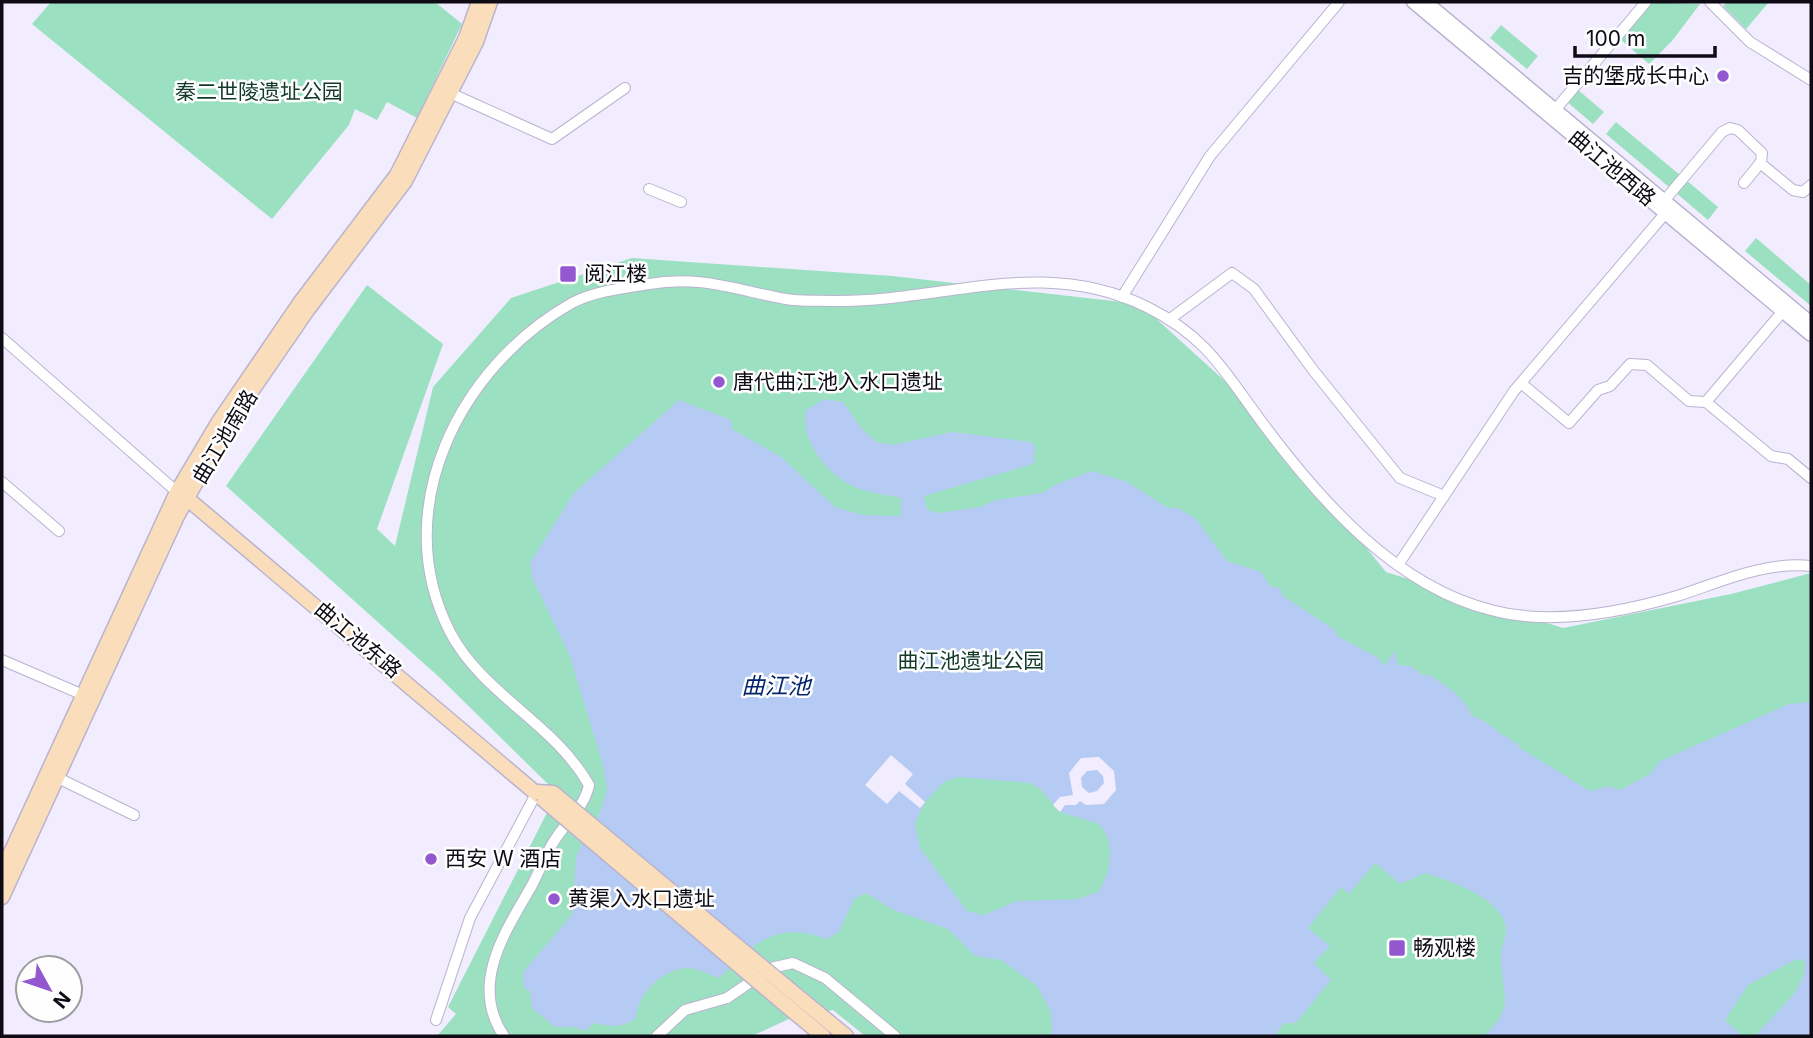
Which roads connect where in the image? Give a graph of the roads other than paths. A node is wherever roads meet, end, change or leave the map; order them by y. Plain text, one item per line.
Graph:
1 (479, 2) edge
2 (489, 2) edge
3 (1339, 2) edge
4 (1413, 2) edge
5 (1426, 2) edge
6 (1646, 2) edge
7 (1710, 2) edge
8 (1811, 80) edge
9 (625, 88) dead end
10 (450, 93) junction
11 (1556, 110) junction
12 (1760, 163) junction
13 (1744, 183) dead end
14 (1811, 185) edge
15 (649, 189) dead end
16 (681, 202) dead end
17 (1667, 207) junction
18 (1122, 297) junction
19 (1783, 311) junction
20 (1170, 320) junction
21 (1811, 323) edge
22 (1811, 334) edge
23 (2, 338) edge
24 (1521, 383) junction
25 (1706, 402) junction
26 (1811, 478) edge
27 (2, 482) edge
28 (183, 495) junction
29 (1444, 496) junction
30 (59, 531) dead end
31 (1398, 565) junction
32 (1811, 566) edge
33 (2, 660) edge
34 (87, 697) junction
35 (57, 777) junction
36 (541, 796) junction
37 (134, 815) dead end
38 (2, 872) edge
39 (2, 897) edge
40 (436, 1020) dead end
41 (504, 1036) edge
42 (657, 1036) edge
43 (823, 1036) edge
44 (846, 1036) edge
45 (895, 1036) edge

1 - 28 main road, 曲江池南路
2 - 10 main road, 曲江池南路
3 - 18 street
4 - 17 street, 曲江池西路
5 - 11 street, 曲江池西路
6 - 11 street
7 - 8 street
9 - 10 street
10 - 28 main road, 曲江池南路
11 - 17 street, 曲江池西路
12 - 13 street
12 - 14 street
12 - 17 street
15 - 16 street
17 - 19 street, 曲江池西路
17 - 21 street, 曲江池西路
17 - 24 street
18 - 20 street
18 - 41 street
19 - 22 street, 曲江池西路
19 - 25 street
20 - 29 street
20 - 31 street
23 - 28 street
24 - 25 street
24 - 29 street
25 - 26 street
27 - 30 street
28 - 34 main road, 曲江池南路
28 - 36 main road, 曲江池东路
29 - 31 street
31 - 32 street
33 - 34 street
34 - 35 main road, 曲江池南路
34 - 38 main road, 曲江池南路
35 - 37 street
35 - 39 main road, 曲江池南路
36 - 40 street
36 - 43 main road, 曲江池东路, bridge
36 - 44 main road, 曲江池东路, bridge
42 - 45 street

